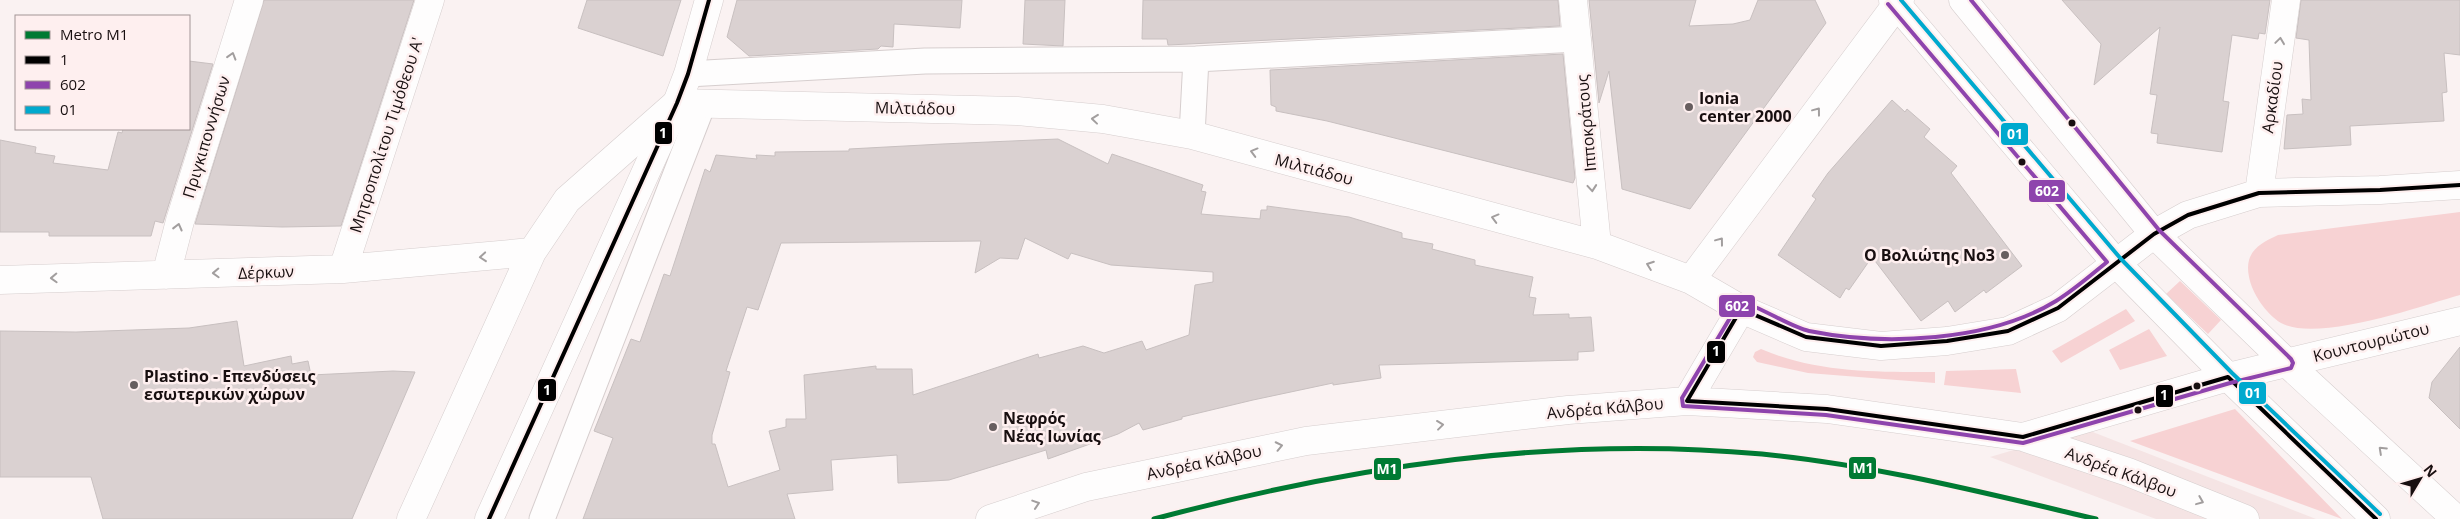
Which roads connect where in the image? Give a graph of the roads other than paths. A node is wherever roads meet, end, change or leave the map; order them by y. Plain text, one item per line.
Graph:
1 (249, 0) edge
2 (430, 0) edge
3 (709, 0) edge
4 (1573, 0) edge
5 (1963, 0) edge
6 (2286, 0) edge
7 (1896, 2) edge
8 (1578, 39) junction
9 (1196, 59) junction
10 (688, 74) junction
11 (690, 104) junction
12 (1192, 136) junction
13 (2460, 185) edge
14 (2259, 194) junction
15 (2154, 234) junction
16 (1597, 245) junction
17 (532, 252) junction
18 (2116, 263) junction
19 (343, 269) junction
20 (166, 275) junction
21 (0, 280) edge
22 (1691, 280) junction
23 (1741, 308) junction
24 (2460, 321) edge
25 (2287, 363) junction
26 (2228, 377) junction
27 (1687, 401) junction
28 (2023, 437) junction
29 (411, 519) edge
30 (489, 519) edge
31 (542, 519) edge
32 (990, 519) edge
33 (2244, 519) edge
34 (2376, 519) edge
35 (2456, 519) edge

20 -> 1 street, Πριγκιποννήσων
2 - 19 street, Μητροπολίτου Τιμόθεου Α'
3 - 10 street
4 - 8 street, Ιπποκράτους
5 - 15 street
14 -> 6 street, Αρκαδίου
7 - 18 street
22 -> 7 street
8 - 9 street
8 -> 16 street, Ιπποκράτους
9 - 10 street
9 - 12 street
10 - 11 street
12 -> 11 street, Μιλτιάδου
11 - 17 street
11 - 30 street
11 - 31 street
16 -> 12 street, Μιλτιάδου
13 - 14 street
14 - 15 street
15 - 18 street
15 - 25 street
22 -> 16 street, Μιλτιάδου
17 -> 19 street, Δέρκων
17 - 29 street
18 - 23 street, Μιλτιάδου
18 - 26 street
19 -> 20 street, Δέρκων
20 -> 21 street, Δέρκων
22 - 23 street, Μιλτιάδου
23 - 27 street
24 - 25 street, Κουντουριώτου
25 - 26 street, Κουντουριώτου
35 -> 25 street
26 - 28 street, Κουντουριώτου
26 - 34 street
27 - 28 street, Ανδρέα Κάλβου
32 -> 27 street, Ανδρέα Κάλβου
28 -> 33 street, Ανδρέα Κάλβου

